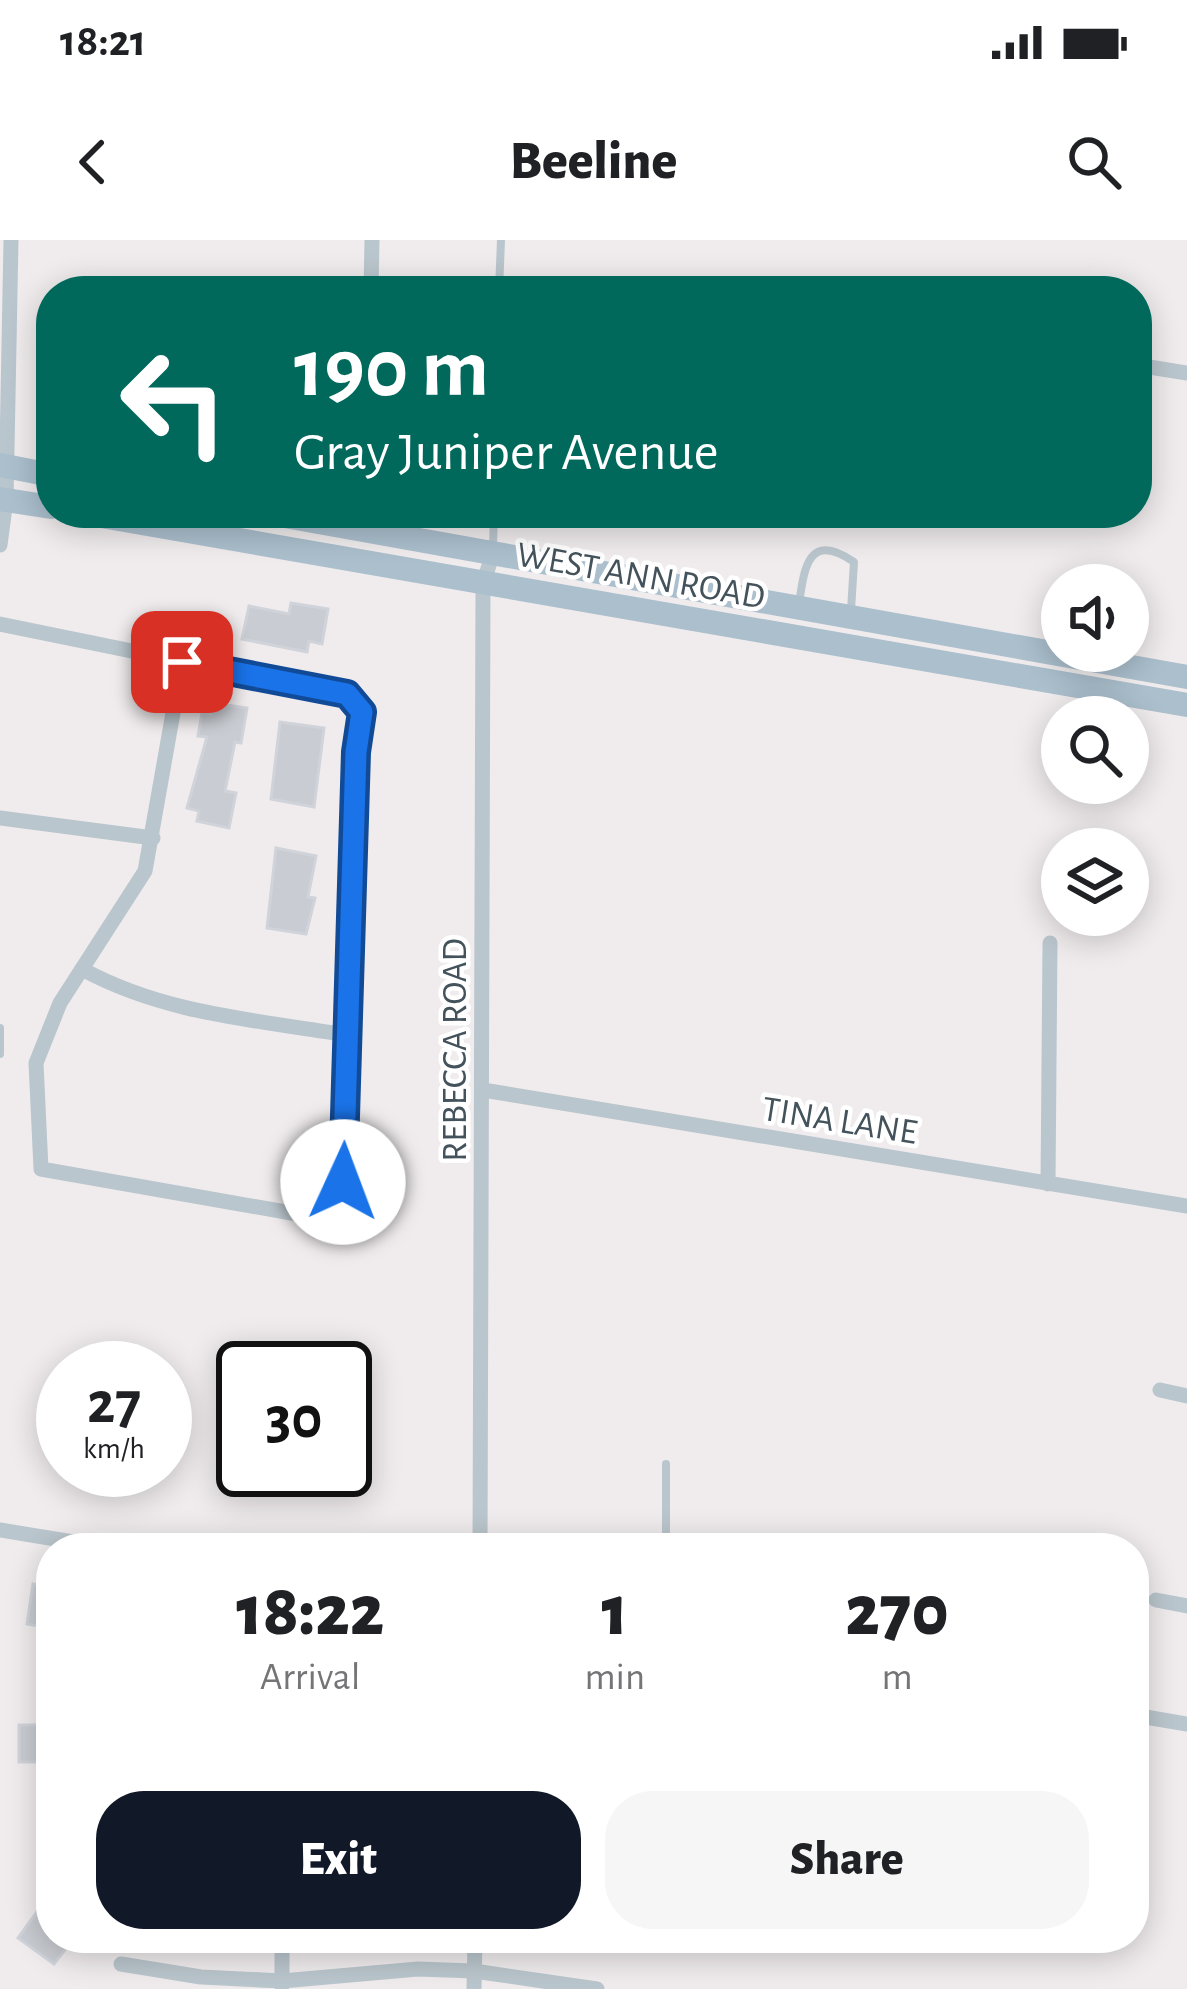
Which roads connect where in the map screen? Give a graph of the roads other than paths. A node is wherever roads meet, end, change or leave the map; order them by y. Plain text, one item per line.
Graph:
1 (10, 240) edge
2 (372, 240) edge
3 (500, 240) edge
4 (371, 276) edge
5 (499, 276) edge
6 (1152, 367) edge
7 (1187, 373) edge
8 (36, 478) edge
9 (4, 483) edge
10 (36, 499) edge
11 (168, 528) edge
12 (389, 528) edge
13 (494, 528) edge
14 (0, 545) edge
15 (494, 553) junction
16 (483, 584) junction
17 (798, 608) junction
18 (850, 618) junction
19 (0, 624) edge
20 (940, 634) junction
21 (182, 662) junction
22 (937, 662) junction
23 (1187, 676) edge
24 (1187, 705) edge
25 (0, 818) edge
26 (152, 838) junction
27 (1050, 943) dead end
28 (82, 969) junction
29 (0, 1028) edge
30 (347, 1034) junction
31 (0, 1054) edge
32 (483, 1090) junction
33 (1048, 1184) junction
34 (1187, 1206) edge
35 (1160, 1390) dead end
36 (1187, 1396) edge
37 (666, 1464) dead end
38 (0, 1530) edge
39 (479, 1533) edge
40 (666, 1533) edge
41 (36, 1536) edge
42 (1156, 1600) dead end
43 (1187, 1606) edge
44 (1149, 1718) edge
45 (1187, 1724) edge
46 (282, 1953) edge
47 (121, 1964) dead end
48 (474, 1980) edge
49 (282, 1985) edge
50 (597, 1989) edge

1 - 9 street
2 - 4 street
3 - 5 lane
6 - 7 street
8 - 9 main road
9 - 10 main road
9 - 14 street
11 - 16 main road, WEST ANN ROAD
12 - 15 main road, WEST ANN ROAD
13 - 15 lane
15 - 16 street, REBECCA ROAD
15 - 17 main road, WEST ANN ROAD
16 - 22 main road, WEST ANN ROAD
16 - 32 street, REBECCA ROAD
17 - 18 main road, WEST ANN ROAD
17 - 18 lane
18 - 20 main road, WEST ANN ROAD
19 - 21 street
20 - 22 main road
20 - 23 main road, WEST ANN ROAD
21 - 26 street
21 - 30 street
22 - 24 main road, WEST ANN ROAD
25 - 26 street
26 - 28 street
27 - 33 street
28 - 30 street
28 - 30 street
29 - 31 lane
32 - 33 street, TINA LANE
32 - 39 street, REBECCA ROAD
33 - 34 street, TINA LANE
35 - 36 street
37 - 40 lane
38 - 41 street
42 - 43 street
44 - 45 street
46 - 49 street
47 - 49 street
48 - 49 street
48 - 50 street

